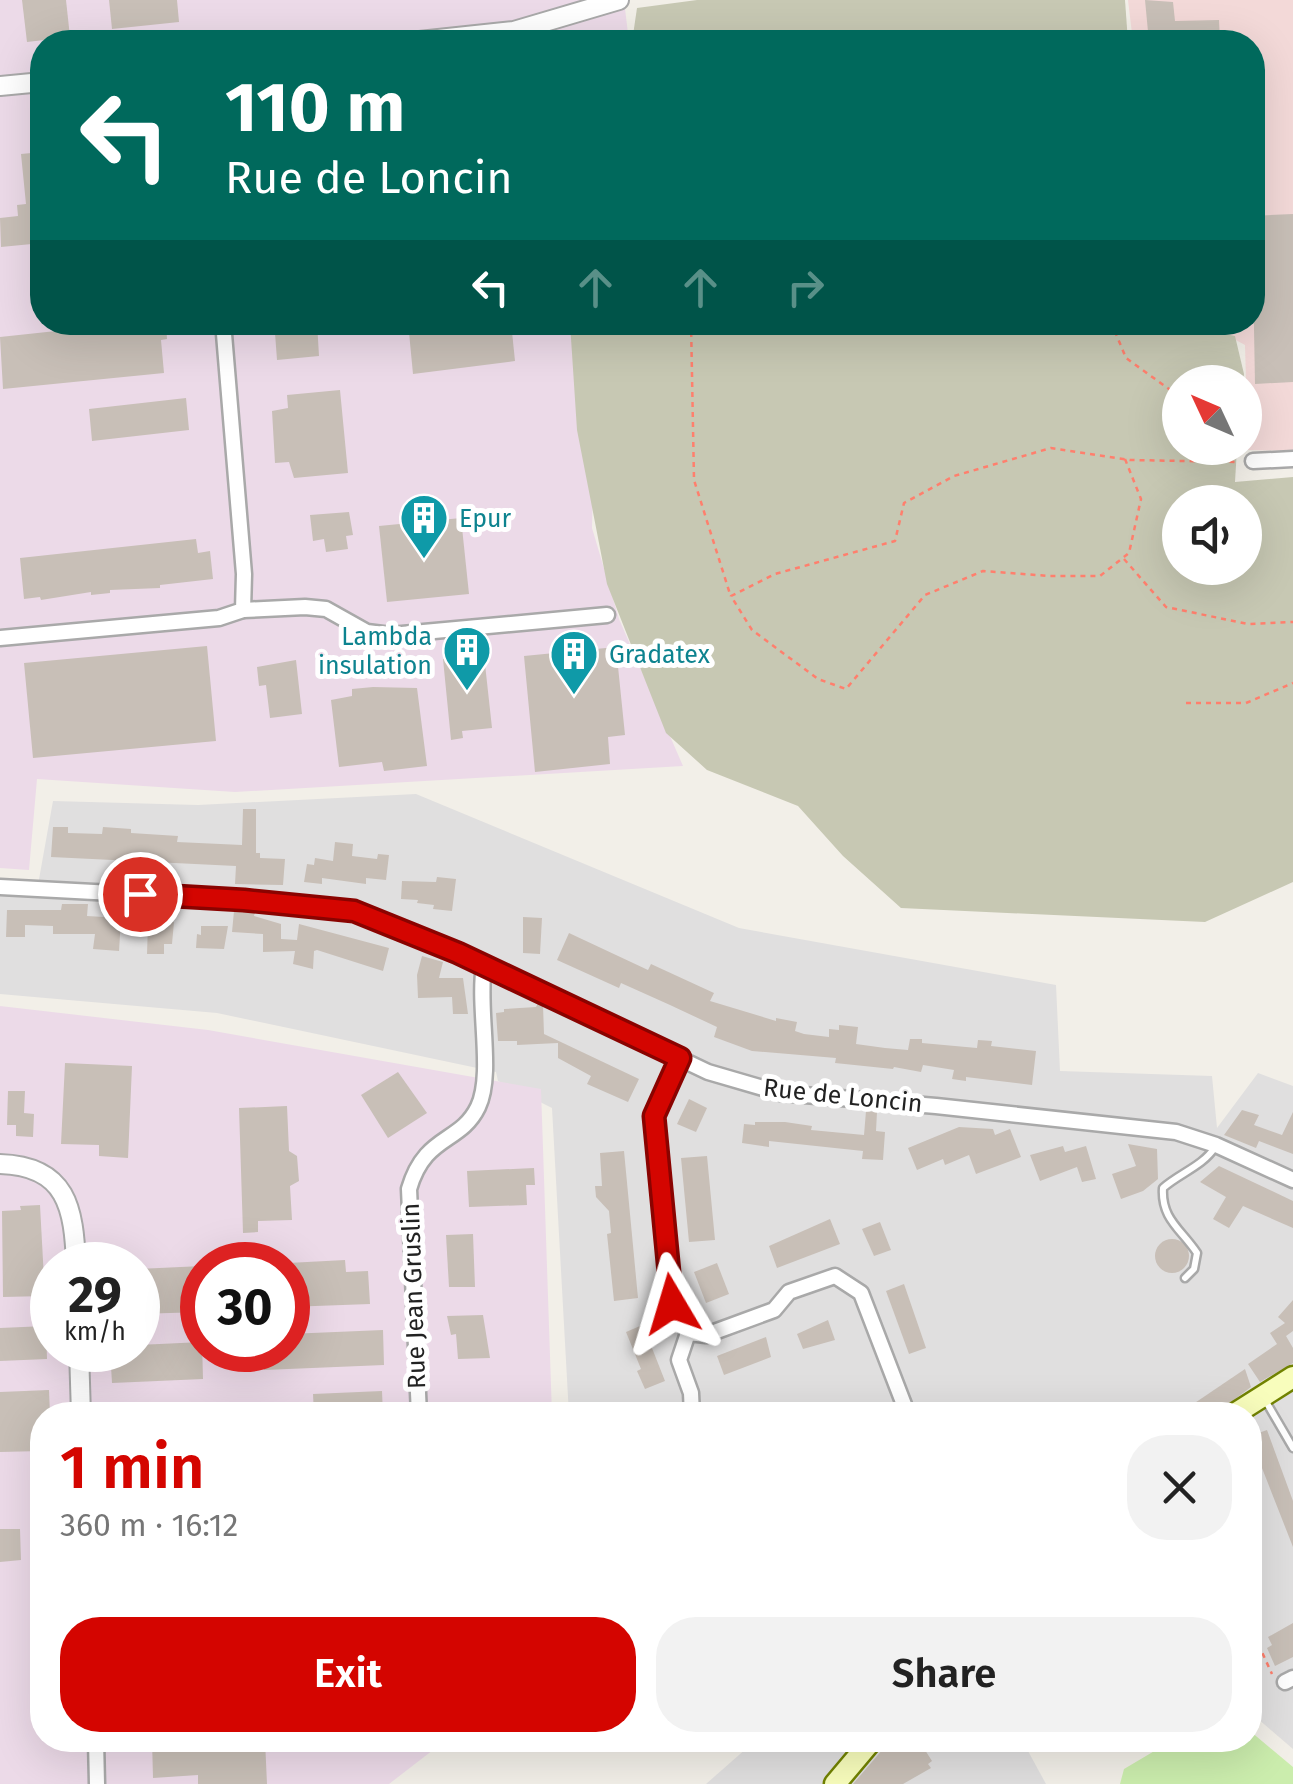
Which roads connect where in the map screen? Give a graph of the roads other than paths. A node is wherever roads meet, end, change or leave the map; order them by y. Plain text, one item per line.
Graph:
1 (619, 0) edge
2 (517, 30) edge
3 (30, 83) edge
4 (0, 86) edge
5 (224, 335) edge
6 (1293, 458) edge
7 (1262, 460) edge
8 (243, 610) junction
9 (606, 614) dead end
10 (0, 638) edge
11 (0, 887) edge
12 (484, 966) junction
13 (680, 1058) junction
14 (1216, 1145) junction
15 (0, 1164) edge
16 (1293, 1180) edge
17 (74, 1242) edge
18 (1185, 1278) dead end
19 (688, 1334) junction
20 (80, 1372) edge
21 (1293, 1377) edge
22 (1262, 1395) junction
23 (81, 1402) edge
24 (417, 1402) edge
25 (691, 1402) edge
26 (903, 1402) edge
27 (1252, 1402) edge
28 (1293, 1448) edge
29 (96, 1752) edge
30 (862, 1752) edge
31 (97, 1784) edge
32 (835, 1784) edge

1 - 2 street
3 - 4 street
5 - 8 street
6 - 7 street
8 - 9 street
8 - 10 street
11 - 12 street, Rue de Loncin
12 - 13 street, Rue de Loncin
12 - 24 street, Rue Jean Gruslin
13 - 14 street, Rue de Loncin
13 - 19 street
14 - 16 street, Rue de Loncin
14 - 18 lane
15 - 17 street
19 - 25 street
19 - 26 street
20 - 23 street
21 - 22 main road
22 - 27 main road
22 - 28 lane
29 - 31 street
30 - 32 main road

